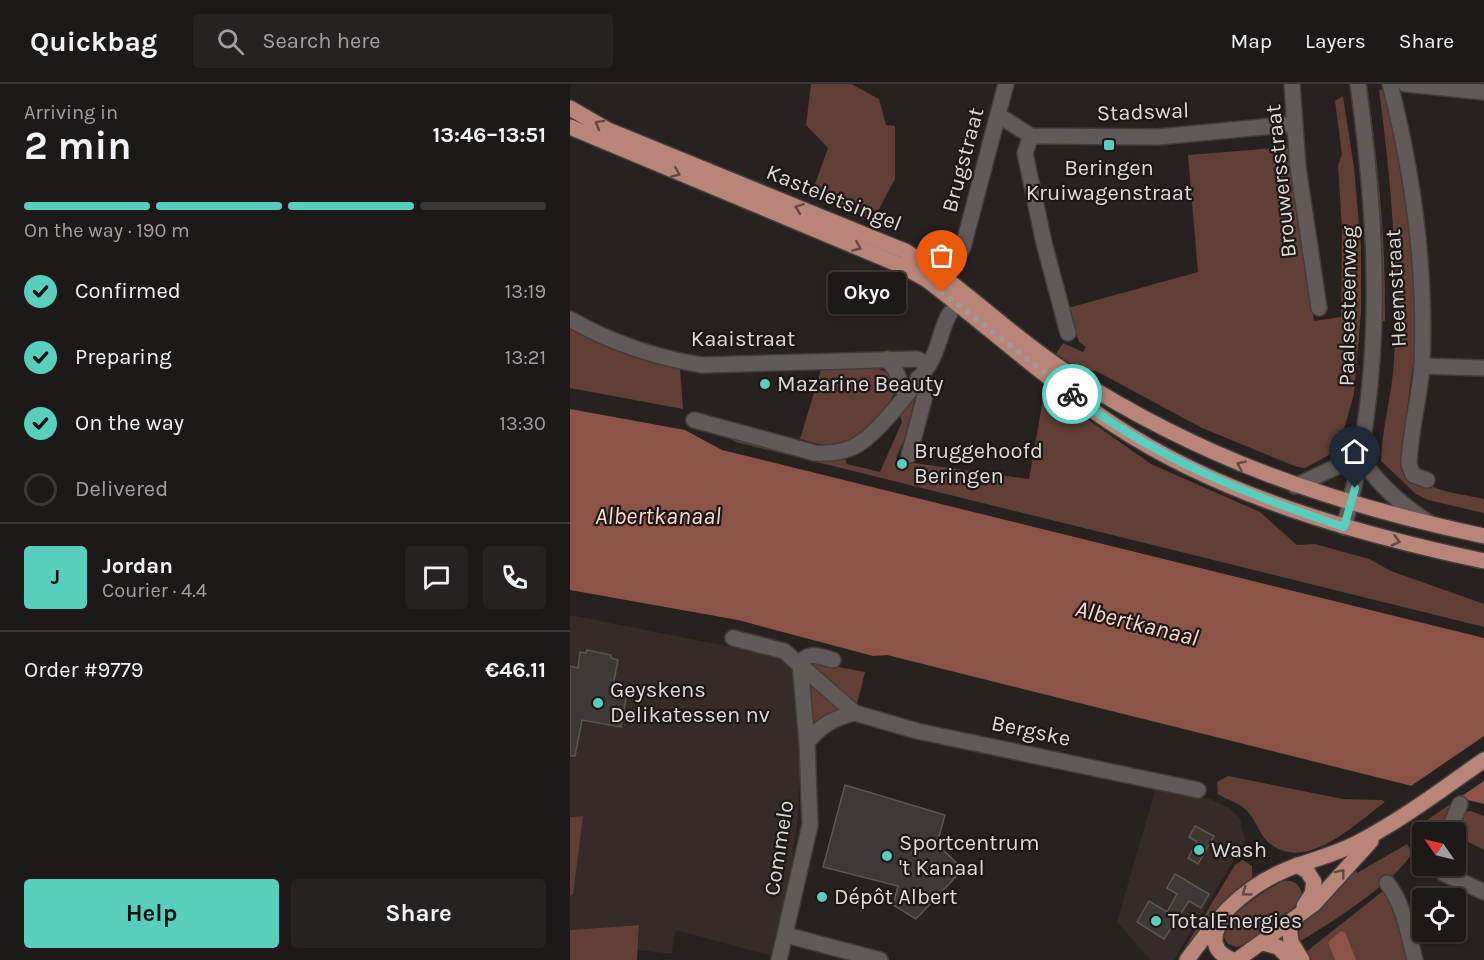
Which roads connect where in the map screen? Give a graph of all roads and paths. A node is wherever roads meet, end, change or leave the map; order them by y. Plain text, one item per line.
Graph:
1 (1006, 84) edge
2 (1292, 84) edge
3 (1358, 84) edge
4 (1390, 84) edge
5 (1405, 84) edge
6 (1484, 92) edge
7 (570, 108) edge
8 (998, 116) junction
9 (1294, 124) junction
10 (570, 128) edge
11 (1031, 136) junction
12 (946, 278) junction
13 (1319, 308) dead end
14 (950, 314) dead end
15 (570, 319) edge
16 (1068, 333) dead end
17 (887, 359) junction
18 (929, 364) junction
19 (1422, 366) junction
20 (1484, 368) edge
21 (918, 378) junction
22 (905, 394) junction
23 (694, 420) dead end
24 (909, 454) dead end
25 (1360, 456) junction
26 (1427, 480) dead end
27 (1295, 486) junction
28 (1350, 504) junction
29 (1431, 525) junction
30 (1344, 527) junction
31 (1484, 536) edge
32 (1484, 561) edge
33 (733, 638) dead end
34 (833, 660) dead end
35 (800, 664) junction
36 (855, 713) junction
37 (807, 742) junction
38 (1484, 760) edge
39 (1198, 790) dead end
40 (1460, 804) dead end
41 (1452, 822) edge
42 (1388, 826) junction
43 (1298, 865) junction
44 (1449, 876) edge
45 (1388, 883) dead end
46 (1484, 892) edge
47 (1226, 908) junction
48 (1295, 919) junction
49 (786, 935) junction
50 (1263, 943) junction
51 (779, 960) edge
52 (878, 960) edge
53 (1187, 960) edge
54 (1235, 960) edge
55 (1291, 960) edge
56 (1302, 960) edge
57 (1415, 960) edge

1 - 8 street, Brugstraat
2 - 9 street, Brouwersstraat
3 - 25 street, Paalsesteenweg
4 - 19 street, Heemstraat
5 - 6 street
12 -> 7 main road, Kasteletsingel
8 - 11 street
8 - 12 street, Brugstraat
9 - 11 street, Stadswal
9 - 13 street, Brouwersstraat
10 -> 30 main road, Kasteletsingel
11 - 16 street
27 -> 12 main road, Kasteletsingel
14 - 18 street
15 - 17 street, Kaaistraat
17 - 18 street, Kaaistraat
17 - 22 street
18 - 21 street
19 - 20 street
19 - 26 street, Heemstraat
21 - 22 street
21 - 24 street
22 - 23 street
25 - 27 street
25 - 28 street, Paalsesteenweg
25 - 29 street
27 - 28 main road, Kasteletsingel
28 - 29 main road, Kasteletsingel
28 - 30 street, Paalsesteenweg
29 - 31 main road, Kasteletsingel
30 -> 32 main road, Kasteletsingel
33 - 35 street
34 - 35 street
35 - 36 street
35 - 37 street, Commelo
36 - 37 street
36 - 39 street, Bergske
37 - 49 street, Commelo
38 - 42 main road
40 - 41 street
42 - 43 main road
48 -> 42 main road
43 -> 47 main road
43 - 48 main road
44 - 46 street
45 - 57 street
47 - 53 main road
47 - 54 main road
48 - 50 main road
48 - 56 main road
49 - 51 street, Commelo
49 - 52 street
50 - 54 main road
50 - 55 main road

